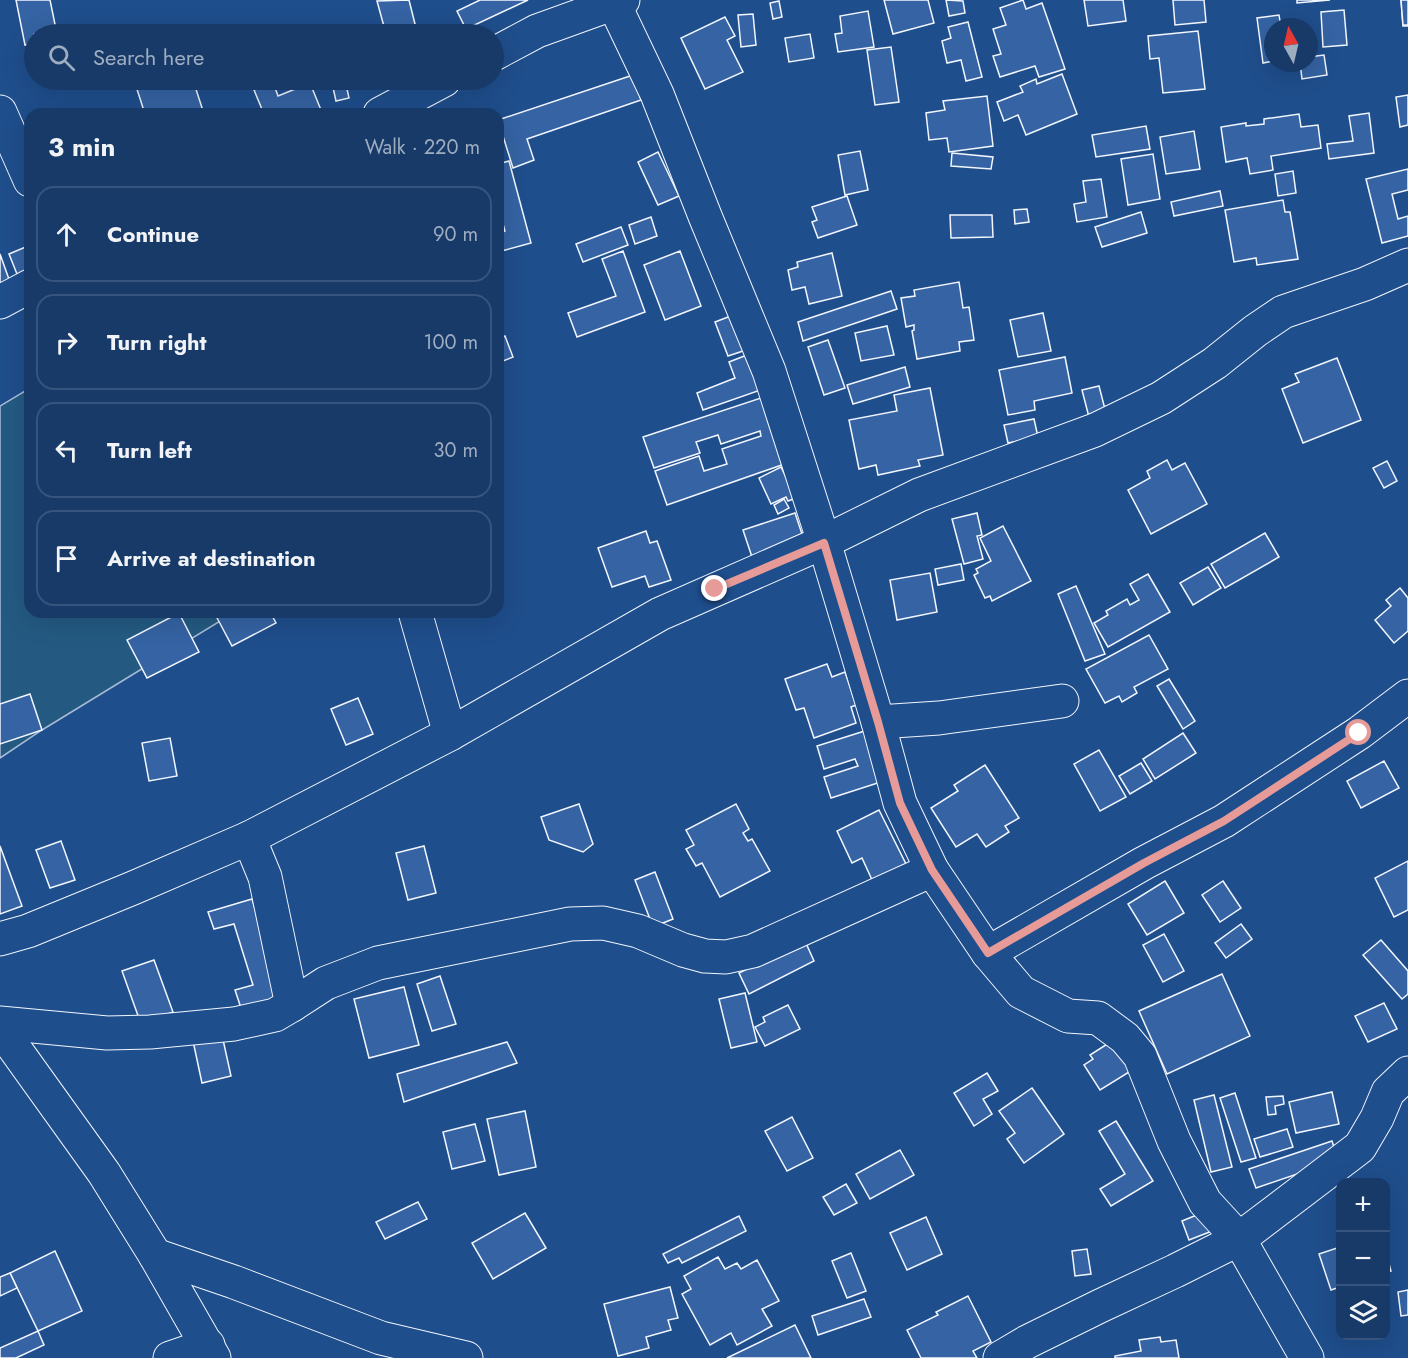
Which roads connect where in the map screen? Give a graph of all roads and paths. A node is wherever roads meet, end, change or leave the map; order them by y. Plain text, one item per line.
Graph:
1 (618, 2) edge
2 (504, 49) edge
3 (425, 90) edge
4 (391, 108) edge
5 (0, 112) edge
6 (24, 166) edge
7 (1408, 265) edge
8 (24, 289) edge
9 (0, 302) edge
10 (824, 543) junction
11 (417, 618) edge
12 (1408, 696) edge
13 (1062, 701) dead end
14 (878, 722) junction
15 (450, 734) junction
16 (249, 838) junction
17 (932, 870) junction
18 (0, 939) edge
19 (988, 953) junction
20 (292, 1005) junction
21 (0, 1023) edge
22 (0, 1028) edge
23 (1408, 1073) edge
24 (1239, 1239) junction
25 (155, 1254) junction
26 (211, 1352) edge
27 (1023, 1353) edge
28 (170, 1358) edge
29 (466, 1358) edge
30 (1307, 1358) edge

1 - 2 street
1 - 10 street
3 - 4 street
5 - 6 street
7 - 10 street
8 - 9 street
10 - 14 street
10 - 15 street
11 - 15 street
12 - 19 street
13 - 14 street
14 - 17 street
15 - 16 street
16 - 18 street
16 - 20 street
17 - 19 street
17 - 20 street
19 - 24 street
20 - 21 street
22 - 25 street
23 - 24 street
24 - 27 street
24 - 30 street
25 - 26 street
25 - 29 street
26 - 28 street

